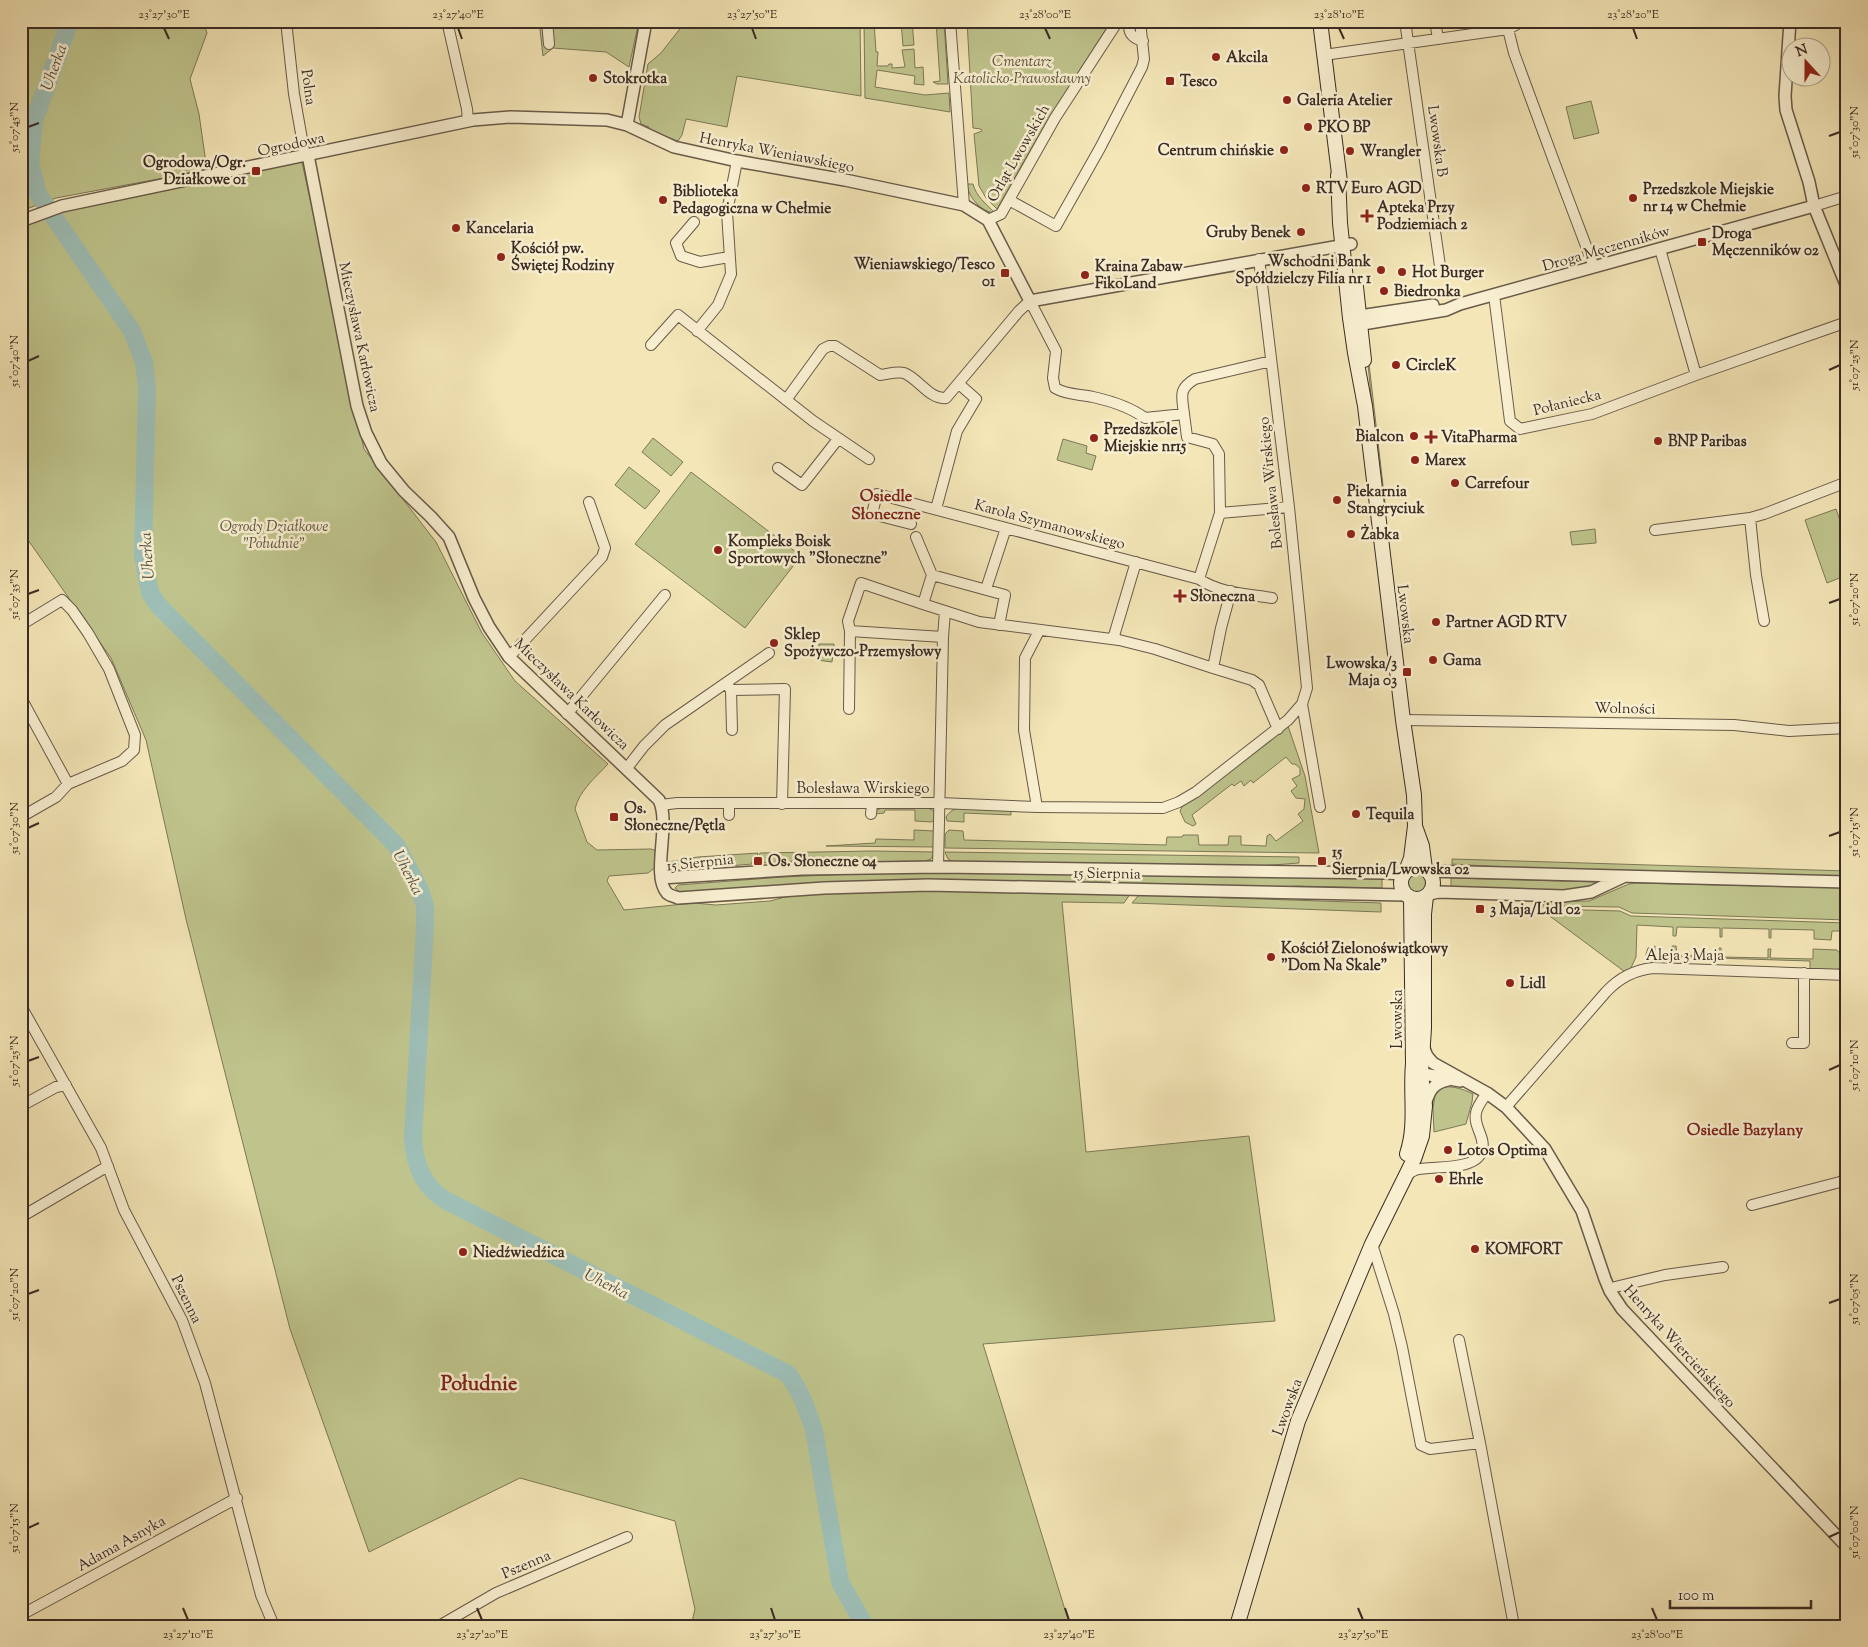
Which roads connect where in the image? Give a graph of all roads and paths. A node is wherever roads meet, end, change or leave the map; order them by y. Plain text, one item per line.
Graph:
1 (286, 21) edge
2 (447, 21) edge
3 (547, 21) edge
4 (646, 21) edge
5 (950, 21) edge
6 (1118, 21) edge
7 (1130, 21) edge
8 (1140, 21) edge
9 (1320, 21) edge
10 (1406, 21) edge
11 (1436, 21) edge
12 (1523, 21) edge
13 (1790, 21) edge
14 (1508, 29) junction
15 (1438, 39) junction
16 (1142, 40) junction
17 (549, 44) dead end
18 (1409, 44) junction
19 (1324, 55) junction
20 (468, 121) junction
21 (627, 125) junction
22 (307, 156) junction
23 (737, 161) junction
24 (1847, 196) edge
25 (1009, 200) junction
26 (964, 205) junction
27 (1814, 206) junction
28 (988, 220) junction
29 (21, 221) edge
30 (694, 222) dead end
31 (1347, 244) junction
32 (1660, 248) junction
33 (729, 257) junction
34 (1259, 259) junction
35 (1440, 266) dead end
36 (1594, 267) junction
37 (1847, 287) edge
38 (1494, 295) junction
39 (1030, 301) junction
40 (1356, 321) junction
41 (1847, 322) edge
42 (698, 331) junction
43 (651, 345) dead end
44 (1271, 361) junction
45 (1696, 375) junction
46 (959, 384) junction
47 (786, 400) junction
48 (1184, 414) junction
49 (838, 439) junction
50 (869, 459) dead end
51 (778, 468) dead end
52 (1847, 482) edge
53 (589, 502) dead end
54 (1288, 507) junction
55 (936, 509) junction
56 (1220, 513) junction
57 (1750, 518) junction
58 (911, 524) dead end
59 (1006, 528) junction
60 (1655, 530) dead end
61 (916, 538) dead end
62 (1136, 562) junction
63 (932, 575) junction
64 (1199, 579) junction
65 (986, 589) junction
66 (1231, 591) junction
67 (665, 595) dead end
68 (1272, 598) dead end
69 (923, 604) junction
70 (945, 611) junction
71 (1764, 621) dead end
72 (21, 625) edge
73 (999, 625) junction
74 (850, 631) junction
75 (1039, 631) junction
76 (943, 637) junction
77 (1113, 639) junction
78 (769, 652) dead end
79 (510, 657) junction
80 (1214, 668) junction
81 (728, 686) junction
82 (21, 698) edge
83 (1302, 704) junction
84 (850, 709) dead end
85 (567, 714) junction
86 (1402, 720) junction
87 (1847, 728) edge
88 (1278, 729) junction
89 (732, 730) dead end
90 (627, 768) junction
91 (68, 784) junction
92 (729, 803) junction
93 (940, 803) junction
94 (782, 804) junction
95 (662, 805) junction
96 (1037, 807) junction
97 (1320, 807) dead end
98 (729, 815) dead end
99 (21, 817) edge
100 (1417, 846) junction
101 (938, 867) junction
102 (1427, 870) junction
103 (1449, 872) junction
104 (1385, 873) junction
105 (1405, 873) junction
106 (1625, 877) junction
107 (661, 878) junction
108 (1847, 882) edge
109 (1448, 893) junction
110 (1384, 895) junction
111 (1427, 895) junction
112 (1408, 896) junction
113 (1418, 914) junction
114 (1804, 974) junction
115 (1847, 975) edge
116 (21, 1006) edge
117 (1792, 1043) dead end
118 (1422, 1044) junction
119 (1442, 1068) junction
120 (1417, 1069) junction
121 (1452, 1080) junction
122 (1466, 1082) junction
123 (66, 1085) junction
124 (1487, 1093) junction
125 (21, 1106) edge
126 (1425, 1106) junction
127 (1506, 1107) junction
128 (1412, 1140) junction
129 (108, 1166) junction
130 (1411, 1169) junction
131 (1847, 1178) edge
132 (1752, 1205) dead end
133 (1390, 1208) junction
134 (21, 1217) edge
135 (1372, 1244) junction
136 (1723, 1267) dead end
137 (1610, 1291) junction
138 (1459, 1340) dead end
139 (1480, 1443) junction
140 (237, 1498) junction
141 (628, 1537) dead end
142 (1847, 1547) edge
143 (21, 1615) edge
144 (274, 1626) edge
145 (439, 1626) edge
146 (1237, 1626) edge
147 (1514, 1626) edge

1 - 22 street, Polna
2 - 20 street
3 - 17 street
4 - 21 street
5 - 26 street
6 - 25 street, Orląt Lwowskich
7 - 16 street
8 - 16 street
9 - 19 main road, Lwowska
10 - 18 street, Lwowska B
11 - 15 street
12 - 14 street
13 - 27 street
14 - 15 street
14 - 36 street
15 - 18 street
16 - 25 street
18 - 19 street
18 - 35 street, Lwowska B
19 - 31 main road, Lwowska
20 - 21 street, Henryka Wieniawskiego
20 - 22 street, Ogrodowa
21 - 23 street, Henryka Wieniawskiego
22 - 29 street, Ogrodowa
22 - 79 street, Mieczysława Karłowicza
23 - 26 street, Henryka Wieniawskiego
23 - 33 street
24 - 27 street, Droga Męczenników
25 - 28 street, Orląt Lwowskich
26 - 28 street, Henryka Wieniawskiego
27 - 32 street, Droga Męczenników
27 - 37 street
28 - 39 street
30 - 33 street
31 - 34 street
31 - 40 main road, Lwowska
32 - 36 street, Droga Męczenników
32 - 45 street
33 - 42 street
34 - 39 street
34 - 44 street, Bolesława Wirskiego
36 - 38 street, Droga Męczenników
38 - 40 street, Droga Męczenników
38 - 45 street, Połaniecka
39 - 46 street
39 - 48 street
40 - 86 main road, Lwowska
41 - 45 street, Połaniecka
42 - 43 street
42 - 47 street
44 - 48 street
44 - 54 street, Bolesława Wirskiego
46 - 47 street
46 - 55 street
47 - 49 street
48 - 56 street
49 - 50 street
49 - 51 street
52 - 57 street
53 - 79 street
54 - 56 street
54 - 83 street, Bolesława Wirskiego
55 - 58 street, Karola Szymanowskiego
55 - 59 street, Karola Szymanowskiego
56 - 64 street
57 - 60 street
57 - 71 street
59 - 62 street, Karola Szymanowskiego
59 - 65 street
61 - 63 street
62 - 64 street, Karola Szymanowskiego
62 - 77 street
63 - 65 street
63 - 69 street
64 - 66 street, Karola Szymanowskiego
65 - 73 street
66 - 68 street, Karola Szymanowskiego
66 - 80 street
67 - 85 street
69 - 70 street
69 - 74 street
70 - 73 street
70 - 76 street, Bolesława Wirskiego
72 - 91 street
73 - 75 street
74 - 76 street
74 - 84 street
75 - 77 street
75 - 96 street
76 - 93 street, Bolesława Wirskiego
77 - 80 street
78 - 81 street
79 - 85 street, Mieczysława Karłowicza
80 - 88 street
81 - 89 street
81 - 90 street
81 - 94 street, Bolesława Wirskiego
82 - 91 street
83 - 88 street, Bolesława Wirskiego
83 - 97 street, Bolesława Wirskiego
85 - 90 street, Mieczysława Karłowicza
86 - 87 street, Wolności
86 - 100 main road, Lwowska
88 - 96 street, Bolesława Wirskiego
90 - 95 street, Mieczysława Karłowicza
91 - 99 street
92 - 94 street
92 - 95 street
92 - 98 street
93 - 94 street, Bolesława Wirskiego
93 - 96 street, Bolesława Wirskiego
93 - 101 street, Bolesława Wirskiego
95 - 107 street
100 - 102 main road, Lwowska
100 - 103 street
100 - 104 street
100 - 105 main road, Lwowska
101 - 104 street, 15 Sierpnia
101 - 107 street, 15 Sierpnia
102 - 103 street
102 - 105 main road
102 - 111 main road
103 - 106 street
104 - 105 street, 15 Sierpnia
105 - 112 main road
106 - 108 street
106 - 109 street
107 - 110 street, 15 Sierpnia
109 - 111 street
109 - 113 street
110 - 112 street, 15 Sierpnia
110 - 113 street
111 - 112 main road
111 - 113 main road, Lwowska
112 - 113 main road, Lwowska
113 - 118 main road, Lwowska
113 - 120 main road, Lwowska
114 - 115 street, Aleja 3 Maja
114 - 117 street
114 - 127 street, Aleja 3 Maja
116 - 123 street, Pszenna
118 - 119 street, Henryka Wiercieńskiego
118 - 120 main road, Lwowska
119 - 120 street, Henryka Wiercieńskiego
119 - 122 street, Henryka Wiercieńskiego
120 - 121 street, Henryka Wiercieńskiego
120 - 126 main road, Lwowska
120 - 128 main road, Lwowska
121 - 122 street, Henryka Wiercieńskiego
121 - 126 street, Lwowska
122 - 124 street, Henryka Wiercieńskiego
123 - 125 street
123 - 129 street, Pszenna
124 - 127 street, Henryka Wiercieńskiego
124 - 130 street
126 - 130 main road, Lwowska
127 - 137 street, Henryka Wiercieńskiego
128 - 130 street, Lwowska
128 - 133 main road, Lwowska
129 - 134 street
129 - 140 street, Pszenna
130 - 133 main road, Lwowska
131 - 132 street
133 - 135 main road, Lwowska
135 - 139 street
135 - 146 main road, Lwowska
136 - 137 street
137 - 142 street, Henryka Wiercieńskiego
138 - 139 street
139 - 147 street
140 - 143 street, Adama Asnyka
140 - 144 street, Pszenna
141 - 145 street, Pszenna

